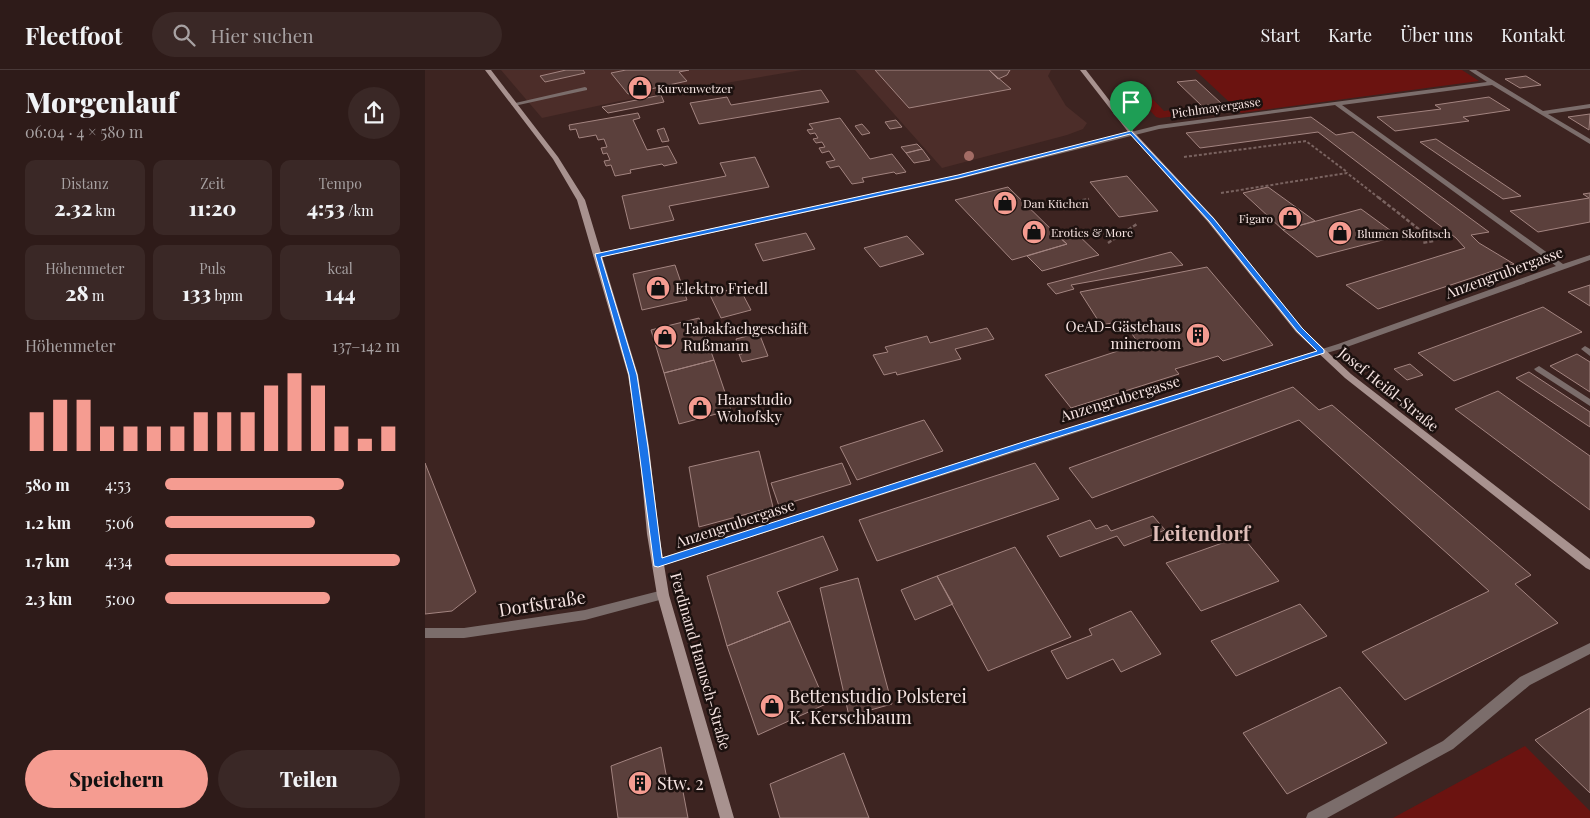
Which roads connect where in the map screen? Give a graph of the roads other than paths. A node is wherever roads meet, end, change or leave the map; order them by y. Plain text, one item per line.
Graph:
1 (488, 70) edge
2 (1083, 70) edge
3 (1472, 70) edge
4 (1491, 83) junction
5 (585, 89) dead end
6 (1335, 103) junction
7 (514, 104) junction
8 (1590, 106) edge
9 (1541, 113) junction
10 (1131, 132) junction
11 (1590, 142) edge
12 (597, 256) junction
13 (1590, 257) edge
14 (1562, 267) junction
15 (1322, 352) junction
16 (1539, 369) dead end
17 (1590, 403) edge
18 (658, 563) junction
19 (1590, 565) edge
20 (663, 595) junction
21 (425, 633) edge
22 (1590, 648) edge
23 (727, 818) edge
24 (1313, 818) edge

1 - 7 street, Ferdinand Hanusch-Straße
2 - 10 street, Josef Heißl-Straße
3 - 4 street
4 - 6 street, Pichlmayergasse
4 - 9 street
5 - 7 street
6 - 10 street, Pichlmayergasse
6 - 14 street
7 - 12 street, Ferdinand Hanusch-Straße
8 - 9 street
9 - 11 street
10 - 12 street, Pichlmayergasse
10 - 15 street, Josef Heißl-Straße
12 - 18 street, Ferdinand Hanusch-Straße
13 - 14 street, Anzengrubergasse
14 - 15 street, Anzengrubergasse
15 - 18 street, Anzengrubergasse
15 - 19 street, Josef Heißl-Straße
16 - 17 street
18 - 20 street, Ferdinand Hanusch-Straße
20 - 21 street, Dorfstraße
20 - 23 street, Ferdinand Hanusch-Straße
22 - 24 street

